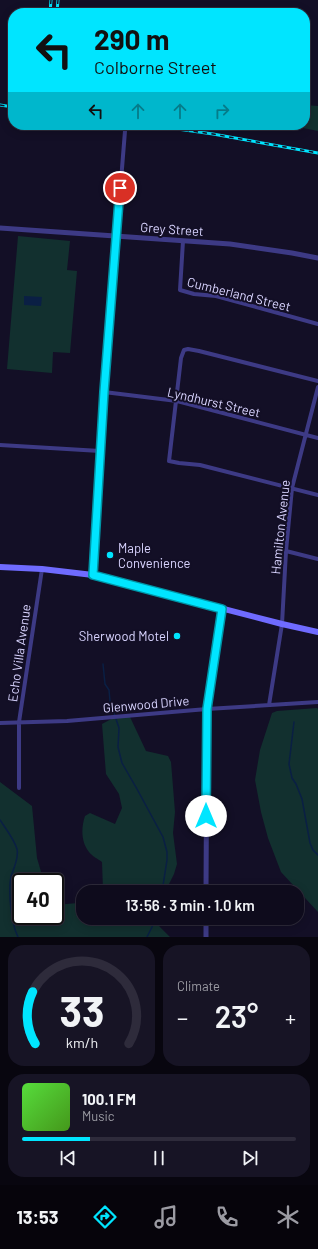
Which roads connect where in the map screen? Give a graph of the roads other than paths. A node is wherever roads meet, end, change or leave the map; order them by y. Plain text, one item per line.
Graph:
1 (124, 131) dead end
2 (0, 228) edge
3 (116, 236) junction
4 (183, 241) junction
5 (318, 258) edge
6 (318, 324) edge
7 (318, 381) edge
8 (318, 387) edge
9 (104, 392) junction
10 (176, 401) junction
11 (306, 435) junction
12 (318, 438) edge
13 (0, 445) edge
14 (100, 451) junction
15 (292, 488) junction
16 (318, 495) edge
17 (286, 551) junction
18 (318, 559) edge
19 (0, 567) edge
20 (42, 568) junction
21 (93, 575) junction
22 (222, 609) junction
23 (282, 624) junction
24 (318, 632) edge
25 (318, 702) edge
26 (269, 705) junction
27 (207, 709) junction
28 (19, 722) junction
29 (0, 723) edge
30 (19, 788) dead end
31 (206, 885) edge
32 (206, 925) edge
33 (206, 937) edge

1 - 3 street
2 - 3 street, Grey Street
3 - 4 street, Grey Street
3 - 9 street
4 - 5 street, Grey Street
4 - 6 street, Cumberland Street
7 - 10 street
8 - 11 street, Hamilton Avenue
9 - 10 street, Lyndhurst Street
9 - 14 street
10 - 11 street, Lyndhurst Street
10 - 15 street
11 - 12 street, Lyndhurst Street
11 - 15 street, Hamilton Avenue
13 - 14 street
14 - 21 street
15 - 16 street
15 - 17 street, Hamilton Avenue
17 - 18 street
17 - 23 street, Hamilton Avenue
19 - 20 main road
20 - 21 main road
20 - 28 street, Echo Villa Avenue
21 - 22 main road
22 - 23 main road
22 - 27 street
23 - 24 main road
23 - 26 street, Hamilton Avenue
25 - 26 street, Glenwood Drive
26 - 27 street, Glenwood Drive
27 - 28 street, Glenwood Drive
27 - 31 street
28 - 29 street, Glenwood Drive
28 - 30 street, Echo Villa Avenue
32 - 33 street

